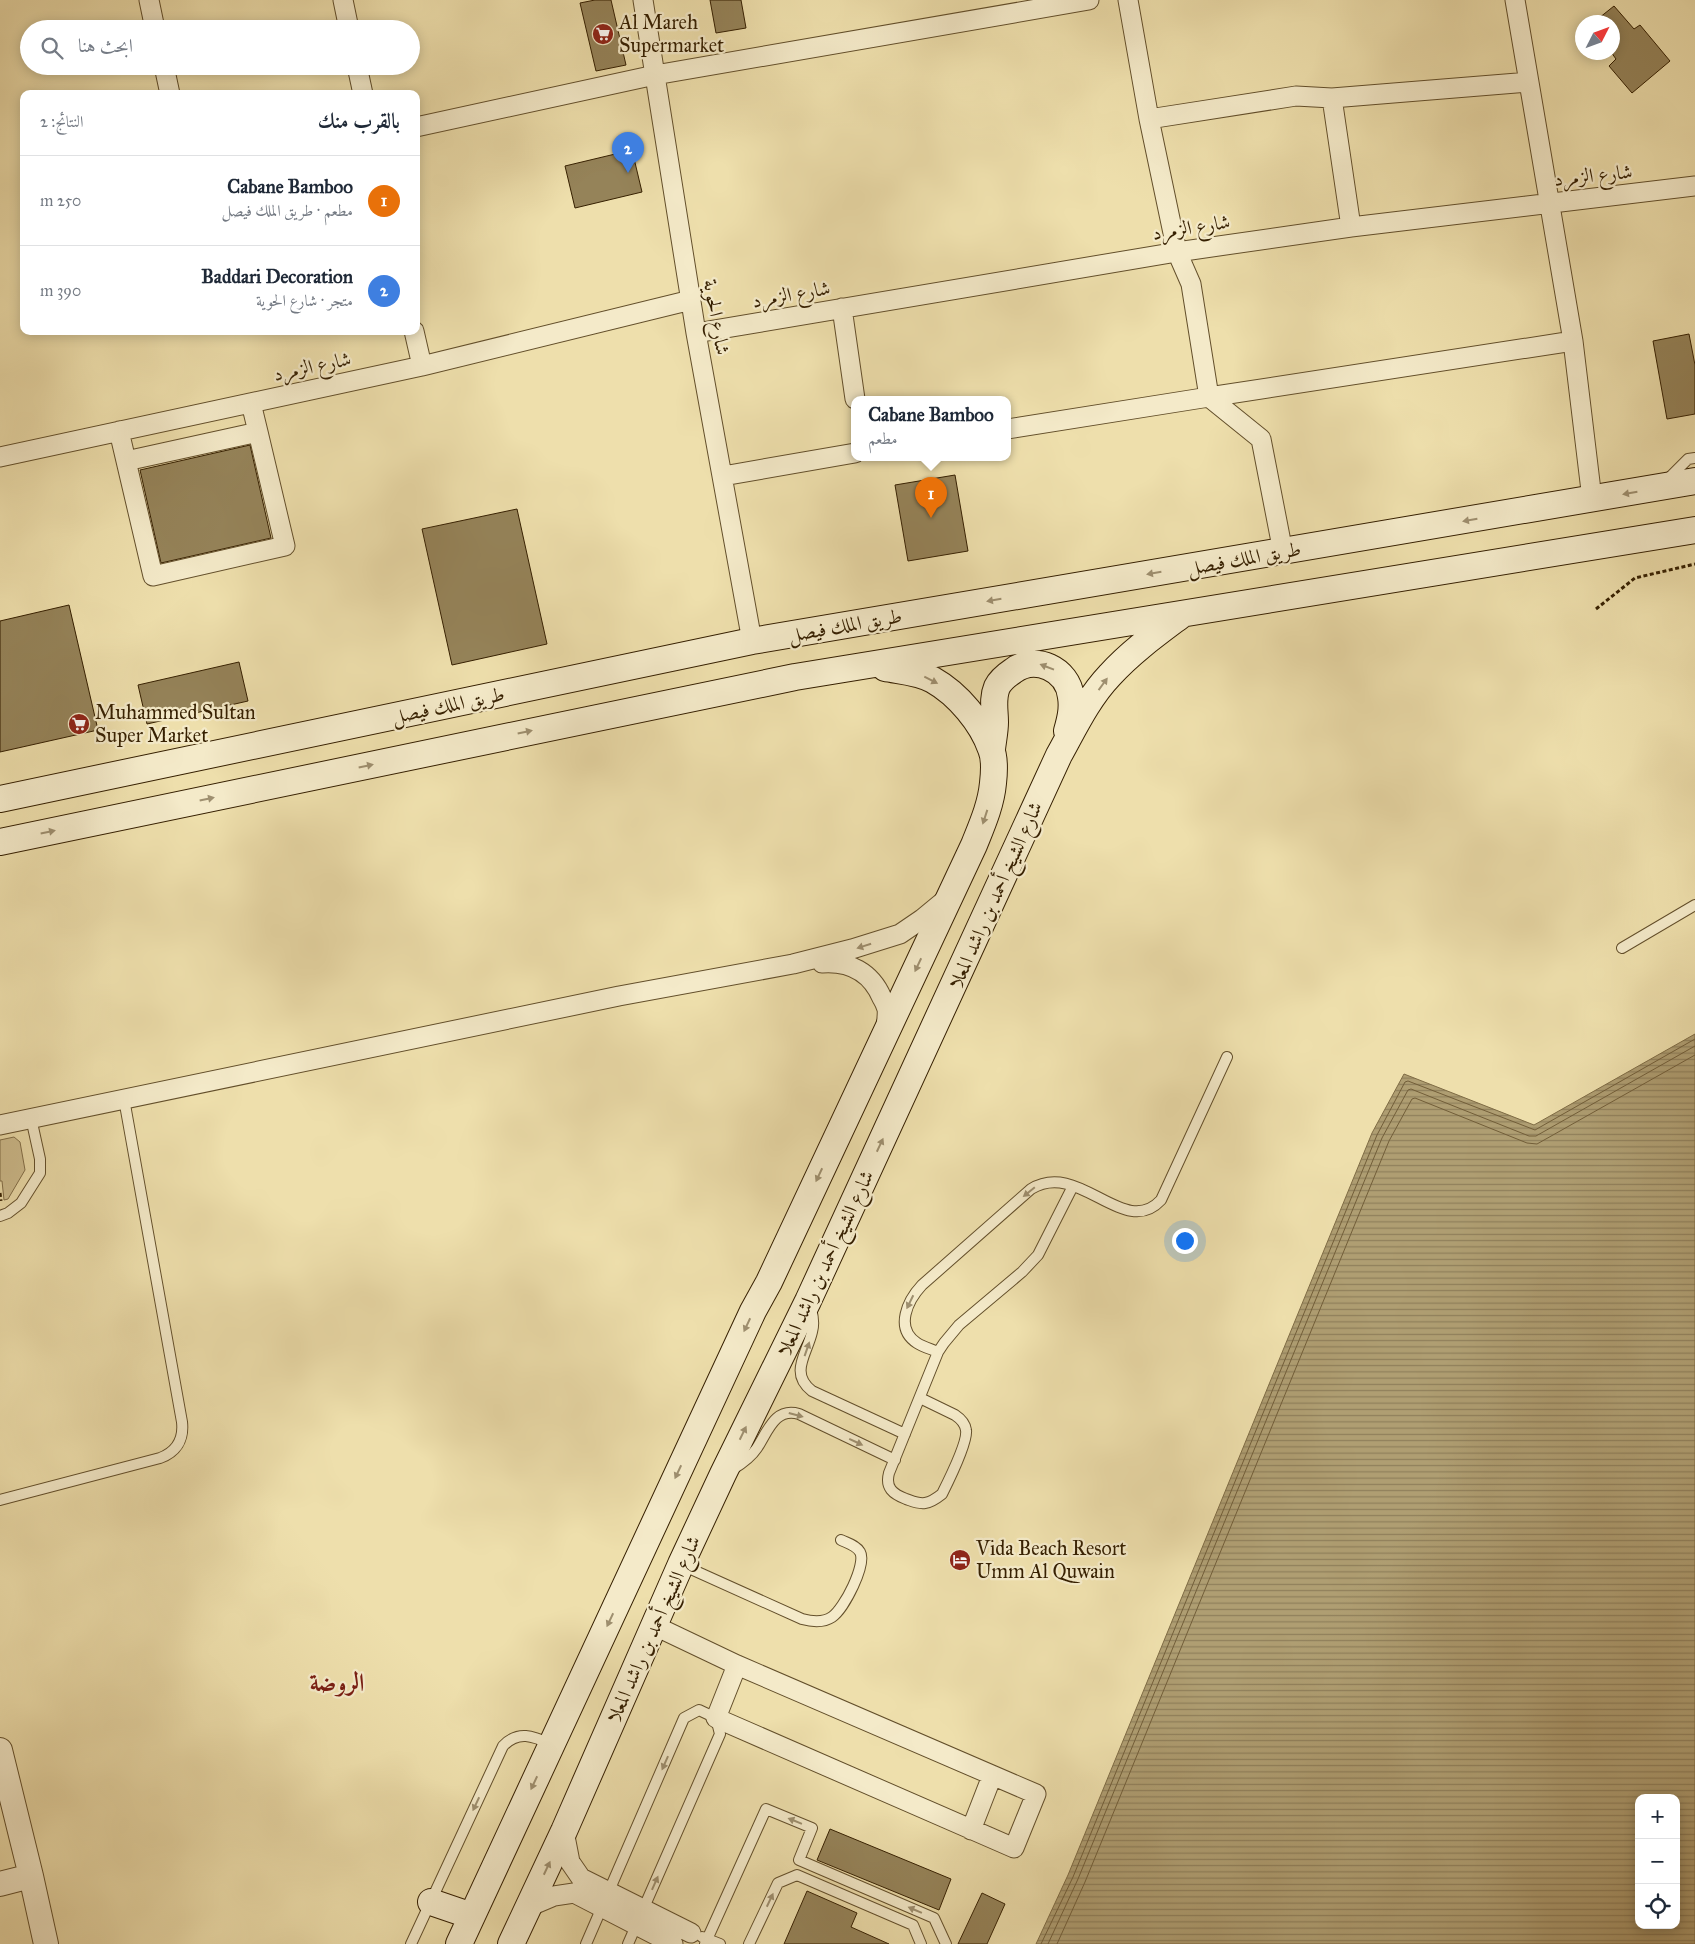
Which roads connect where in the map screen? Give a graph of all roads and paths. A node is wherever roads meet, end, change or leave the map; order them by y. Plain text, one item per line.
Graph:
1 (149, 0) edge
2 (343, 0) edge
3 (643, 0) edge
4 (1089, 0) edge
5 (1128, 0) edge
6 (1515, 0) edge
7 (153, 20) edge
8 (347, 20) edge
9 (166, 75) edge
10 (359, 75) edge
11 (655, 75) junction
12 (1529, 82) junction
13 (169, 90) edge
14 (362, 90) edge
15 (1332, 98) junction
16 (1149, 119) junction
17 (420, 125) edge
18 (1695, 186) edge
19 (1548, 202) junction
20 (1350, 227) junction
21 (1177, 252) junction
22 (691, 300) junction
23 (842, 308) junction
24 (696, 333) junction
25 (415, 335) edge
26 (1573, 341) junction
27 (422, 366) junction
28 (855, 396) edge
29 (1209, 396) junction
30 (251, 403) junction
31 (1011, 428) edge
32 (119, 431) junction
33 (258, 432) junction
34 (851, 455) edge
35 (0, 457) edge
36 (1695, 458) edge
37 (126, 461) junction
38 (723, 476) junction
39 (1695, 481) edge
40 (1659, 487) junction
41 (1592, 499) junction
42 (1695, 530) edge
43 (1283, 552) junction
44 (1695, 564) edge
45 (1596, 608) dead end
46 (1184, 613) junction
47 (752, 641) junction
48 (867, 665) junction
49 (992, 751) junction
50 (1058, 755) junction
51 (0, 799) edge
52 (0, 842) edge
53 (950, 896) junction
54 (1695, 905) edge
55 (1622, 948) dead end
56 (794, 964) junction
57 (886, 1033) junction
58 (1227, 1057) dead end
59 (124, 1099) junction
60 (31, 1118) junction
61 (0, 1125) edge
62 (1074, 1186) junction
63 (0, 1193) edge
64 (2, 1205) dead end
65 (0, 1216) edge
66 (808, 1300) junction
67 (938, 1352) junction
68 (920, 1398) junction
69 (905, 1434) junction
70 (895, 1460) junction
71 (723, 1474) junction
72 (0, 1500) edge
73 (841, 1540) dead end
74 (681, 1564) junction
75 (653, 1626) junction
76 (737, 1665) junction
77 (716, 1718) junction
78 (552, 1744) junction
79 (0, 1750) edge
80 (992, 1776) junction
81 (971, 1830) junction
82 (564, 1831) junction
83 (31, 1876) junction
84 (0, 1884) edge
85 (605, 1899) junction
86 (431, 1902) junction
87 (528, 1907) junction
88 (472, 1916) junction
89 (640, 1917) junction
90 (701, 1939) edge
91 (46, 1944) edge
92 (411, 1944) edge
93 (459, 1944) edge
94 (511, 1944) edge
95 (586, 1944) edge
96 (628, 1944) edge
97 (673, 1944) edge
98 (720, 1944) edge
99 (750, 1944) edge
100 (922, 1944) edge
101 (946, 1944) edge

1 - 7 street
2 - 8 street
3 - 11 street, شارع الحوية
4 - 11 street
5 - 16 street
6 - 12 street
9 - 13 street
10 - 14 street
11 - 17 street
11 - 22 street, شارع الحوية
12 - 15 street
12 - 19 street
15 - 16 street
15 - 20 street
16 - 21 street
18 - 19 street, شارع الزمرد
19 - 20 street, شارع الزمرد
19 - 26 street
20 - 21 street, شارع الزمرد
21 - 23 street, شارع الزمرد
21 - 29 street
22 - 24 street, شارع الحوية
22 - 27 street, شارع الزمرد
23 - 24 street, شارع الزمرد
23 - 28 street
24 - 38 street, شارع الحوية
25 - 27 street
26 - 29 street
26 - 41 street
27 - 30 street, شارع الزمرد
29 - 31 street
29 - 43 street
30 - 32 street, شارع الزمرد
30 - 33 street
32 - 35 street, شارع الزمرد
32 - 37 street
33 - 37 street
33 - 37 street
34 - 38 street
36 - 40 lane
38 - 47 street, شارع الحوية
39 - 40 main road, طريق الملك فيصل
40 -> 41 main road, طريق الملك فيصل
41 -> 43 main road, طريق الملك فيصل
42 - 46 main road
43 -> 47 main road, طريق الملك فيصل
44 - 45 path
46 - 48 main road
50 -> 46 main road, شارع الشيخ أحمد بن راشد المعلا
47 - 51 main road, طريق الملك فيصل
48 -> 49 main road, شارع الشيخ أحمد بن راشد المعلا
52 -> 48 main road
50 -> 49 main road
49 -> 53 main road, شارع الشيخ أحمد بن راشد المعلا
66 -> 50 main road, شارع الشيخ أحمد بن راشد المعلا
53 -> 56 street
53 -> 57 main road, شارع الشيخ أحمد بن راشد المعلا
54 - 55 lane
56 - 57 street
56 - 59 street
57 -> 78 main road, شارع الشيخ أحمد بن راشد المعلا
58 - 62 lane
59 - 60 street
59 - 72 lane
60 - 61 street
60 - 65 lane
62 - 67 lane
62 -> 67 lane
63 - 64 path
69 -> 66 lane
71 -> 66 main road, شارع الشيخ أحمد بن راشد المعلا
67 - 68 lane
68 - 69 lane
68 - 70 lane
69 - 70 lane
71 -> 70 lane
71 - 74 main road, شارع الشيخ أحمد بن راشد المعلا
73 - 74 lane
74 - 75 main road, شارع الشيخ أحمد بن راشد المعلا
75 - 76 street
75 - 82 main road, شارع الشيخ أحمد بن راشد المعلا
76 - 77 street
76 - 80 street
77 - 81 street
77 -> 85 lane
89 -> 77 lane
78 -> 86 lane
78 -> 88 main road, شارع الشيخ أحمد بن راشد المعلا
79 - 83 street
80 - 81 street
80 - 81 street
82 - 85 street
87 -> 82 main road, شارع الشيخ أحمد بن راشد المعلا
83 - 84 street
83 - 91 street
85 - 87 street
85 - 89 street
85 - 95 lane
86 - 88 main road
86 - 92 lane
87 - 94 main road, شارع الشيخ أحمد بن راشد المعلا
88 - 93 main road, شارع الشيخ أحمد بن راشد المعلا
89 - 90 street
89 - 96 lane
89 - 97 street
90 - 98 lane
101 -> 90 lane
99 -> 100 lane

